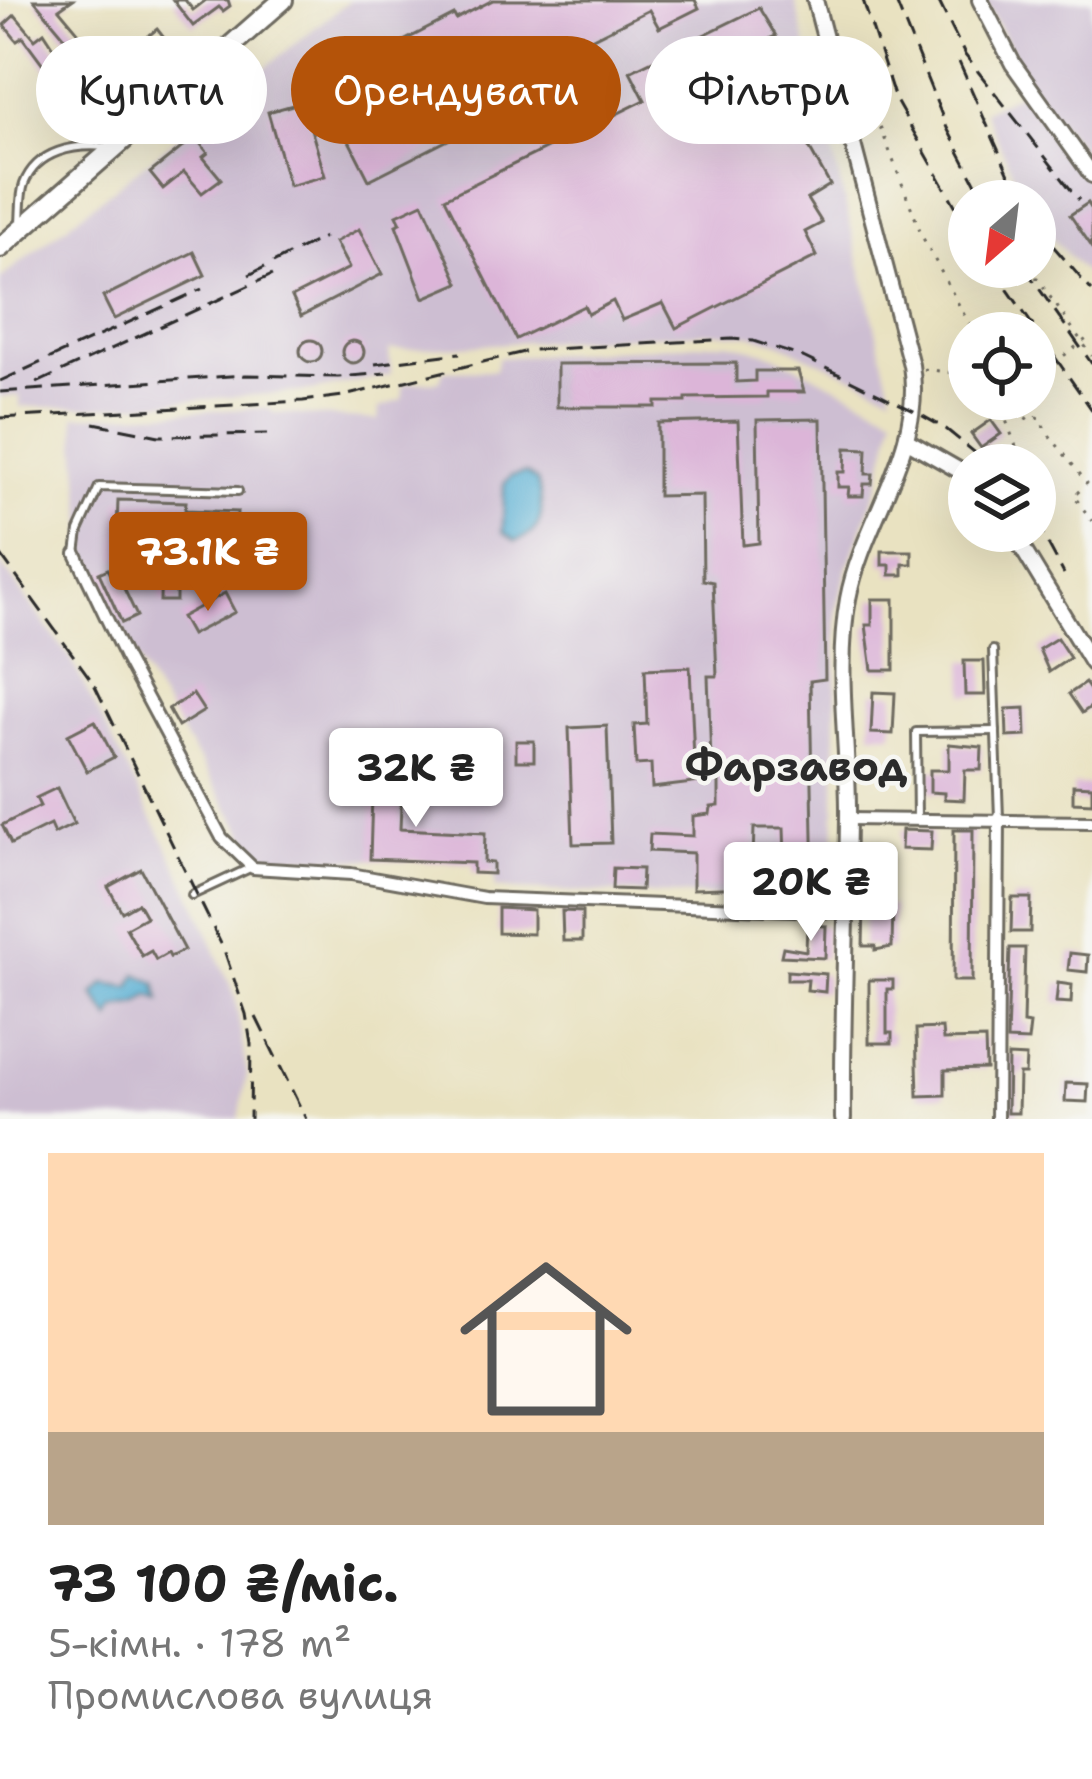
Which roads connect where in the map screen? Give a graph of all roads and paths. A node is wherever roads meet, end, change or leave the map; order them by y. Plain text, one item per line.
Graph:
1 (283, 0) edge
2 (814, 0) edge
3 (980, 0) edge
4 (887, 144) edge
5 (116, 147) junction
6 (1092, 175) edge
7 (19, 231) junction
8 (0, 248) edge
9 (1044, 288) edge
10 (963, 312) edge
11 (1092, 335) edge
12 (1082, 343) junction
13 (1092, 356) edge
14 (1056, 362) edge
15 (912, 368) junction
16 (948, 372) edge
17 (1040, 420) edge
18 (906, 440) junction
19 (948, 464) edge
20 (238, 491) dead end
21 (1092, 521) edge
22 (1025, 552) edge
23 (76, 554) joint
24 (993, 650) dead end
25 (1092, 663) edge
26 (996, 731) junction
27 (999, 818) junction
28 (848, 819) junction
29 (917, 819) junction
30 (1092, 822) edge
31 (253, 868) junction
32 (192, 895) dead end
33 (844, 912) junction
34 (843, 1119) edge
35 (997, 1119) edge

1 - 5 highway
2 - 15 street
3 - 6 street
4 - 10 path
5 - 7 highway
5 - 7 lane
7 - 8 highway
9 - 12 path
11 - 12 path
12 - 13 path
12 - 14 path
15 - 16 path
15 - 18 street
17 - 21 path
18 - 19 street
18 - 28 street
20 - 23 lane
22 - 25 street
23 - 31 street
24 - 26 lane
26 - 27 lane
26 - 29 lane
27 - 29 street
27 - 30 street
27 - 35 street
28 - 29 street
28 - 33 street
31 - 32 lane
31 - 33 street
33 - 34 street

